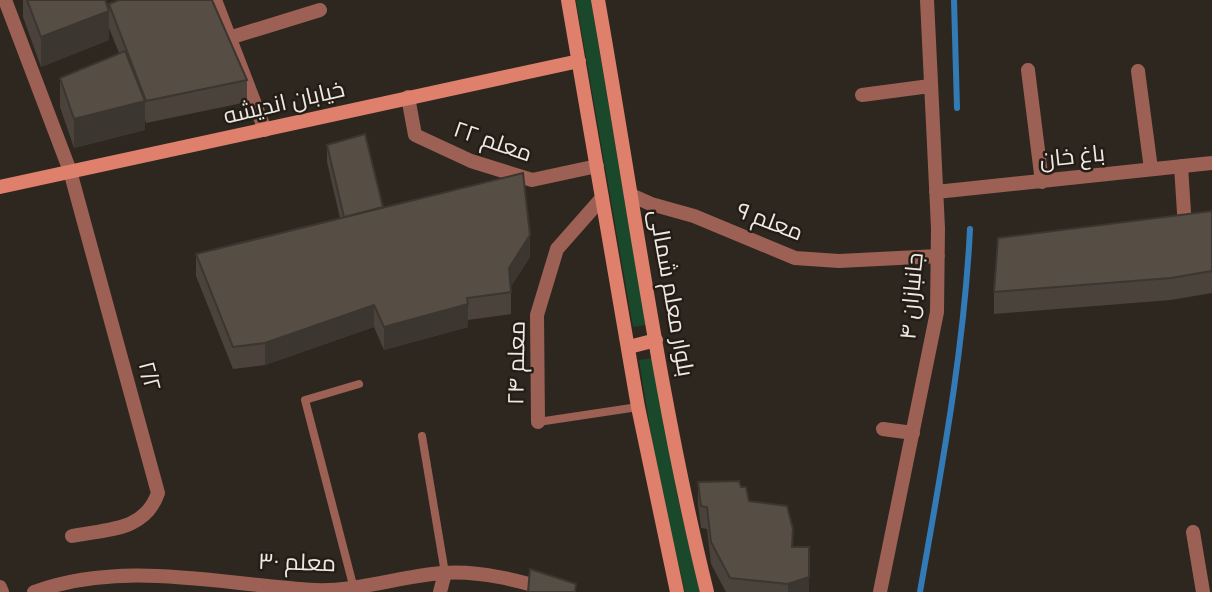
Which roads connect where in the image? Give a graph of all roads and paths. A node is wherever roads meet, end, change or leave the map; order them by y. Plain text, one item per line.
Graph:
1 (5, 0) edge
2 (215, 0) edge
3 (569, 0) edge
4 (598, 0) edge
5 (927, 0) edge
6 (320, 10) dead end
7 (229, 38) junction
8 (579, 61) junction
9 (1028, 70) dead end
10 (1138, 71) dead end
11 (930, 86) junction
12 (862, 95) dead end
13 (408, 97) junction
14 (264, 131) junction
15 (1212, 163) edge
16 (597, 166) junction
17 (1181, 166) junction
18 (1151, 169) junction
19 (70, 171) junction
20 (1042, 182) junction
21 (0, 187) edge
22 (936, 192) junction
23 (633, 196) junction
24 (602, 198) junction
25 (1185, 228) edge
26 (938, 257) junction
27 (656, 341) junction
28 (629, 347) junction
29 (359, 384) dead end
30 (638, 407) junction
31 (538, 422) joint
32 (883, 429) dead end
33 (913, 433) junction
34 (422, 436) dead end
35 (1193, 532) dead end
36 (72, 536) dead end
37 (445, 573) junction
38 (192, 585) edge
39 (353, 585) junction
40 (0, 587) edge
41 (2, 592) edge
42 (34, 592) edge
43 (440, 592) edge
44 (557, 592) edge
45 (677, 592) edge
46 (707, 592) edge
47 (880, 592) edge
48 (1203, 592) edge

1 - 19 street, ۲/۲
2 - 7 street
3 - 8 main road
4 - 23 main road, بلوار معلم شمالی
5 - 11 street, جانبازان ۴
6 - 7 street
7 - 14 street
8 - 13 main road, خیابان اندیشه
8 - 16 main road
9 - 20 street
10 - 18 street
11 - 12 street
11 - 22 street, جانبازان ۴
13 - 14 main road, خیابان اندیشه
13 - 16 street, معلم ۲۲
14 - 19 main road, خیابان اندیشه
15 - 17 street, باغ خان
16 - 24 main road
17 - 18 street, باغ خان
17 - 25 street
18 - 20 street, باغ خان
19 - 21 main road, خیابان اندیشه
19 - 36 street, ۲/۲
20 - 22 street, باغ خان
22 - 26 street, جانبازان ۴
23 - 26 street, معلم ۹
23 - 27 main road, بلوار معلم شمالی
24 - 28 main road
24 - 31 street, معلم ۲۴
26 - 33 street, جانبازان ۴
27 - 28 main road
27 - 46 main road, بلوار معلم شمالی
28 - 30 main road
29 - 39 lane
30 - 31 lane
30 - 45 main road
32 - 33 street
33 - 47 street, جانبازان ۴
34 - 37 lane
35 - 48 street
37 - 39 street, معلم ۳۰
37 - 43 street
37 - 44 street, معلم ۳۰
38 - 39 street, معلم ۳۰
38 - 42 street, معلم ۳۰
40 - 41 street

